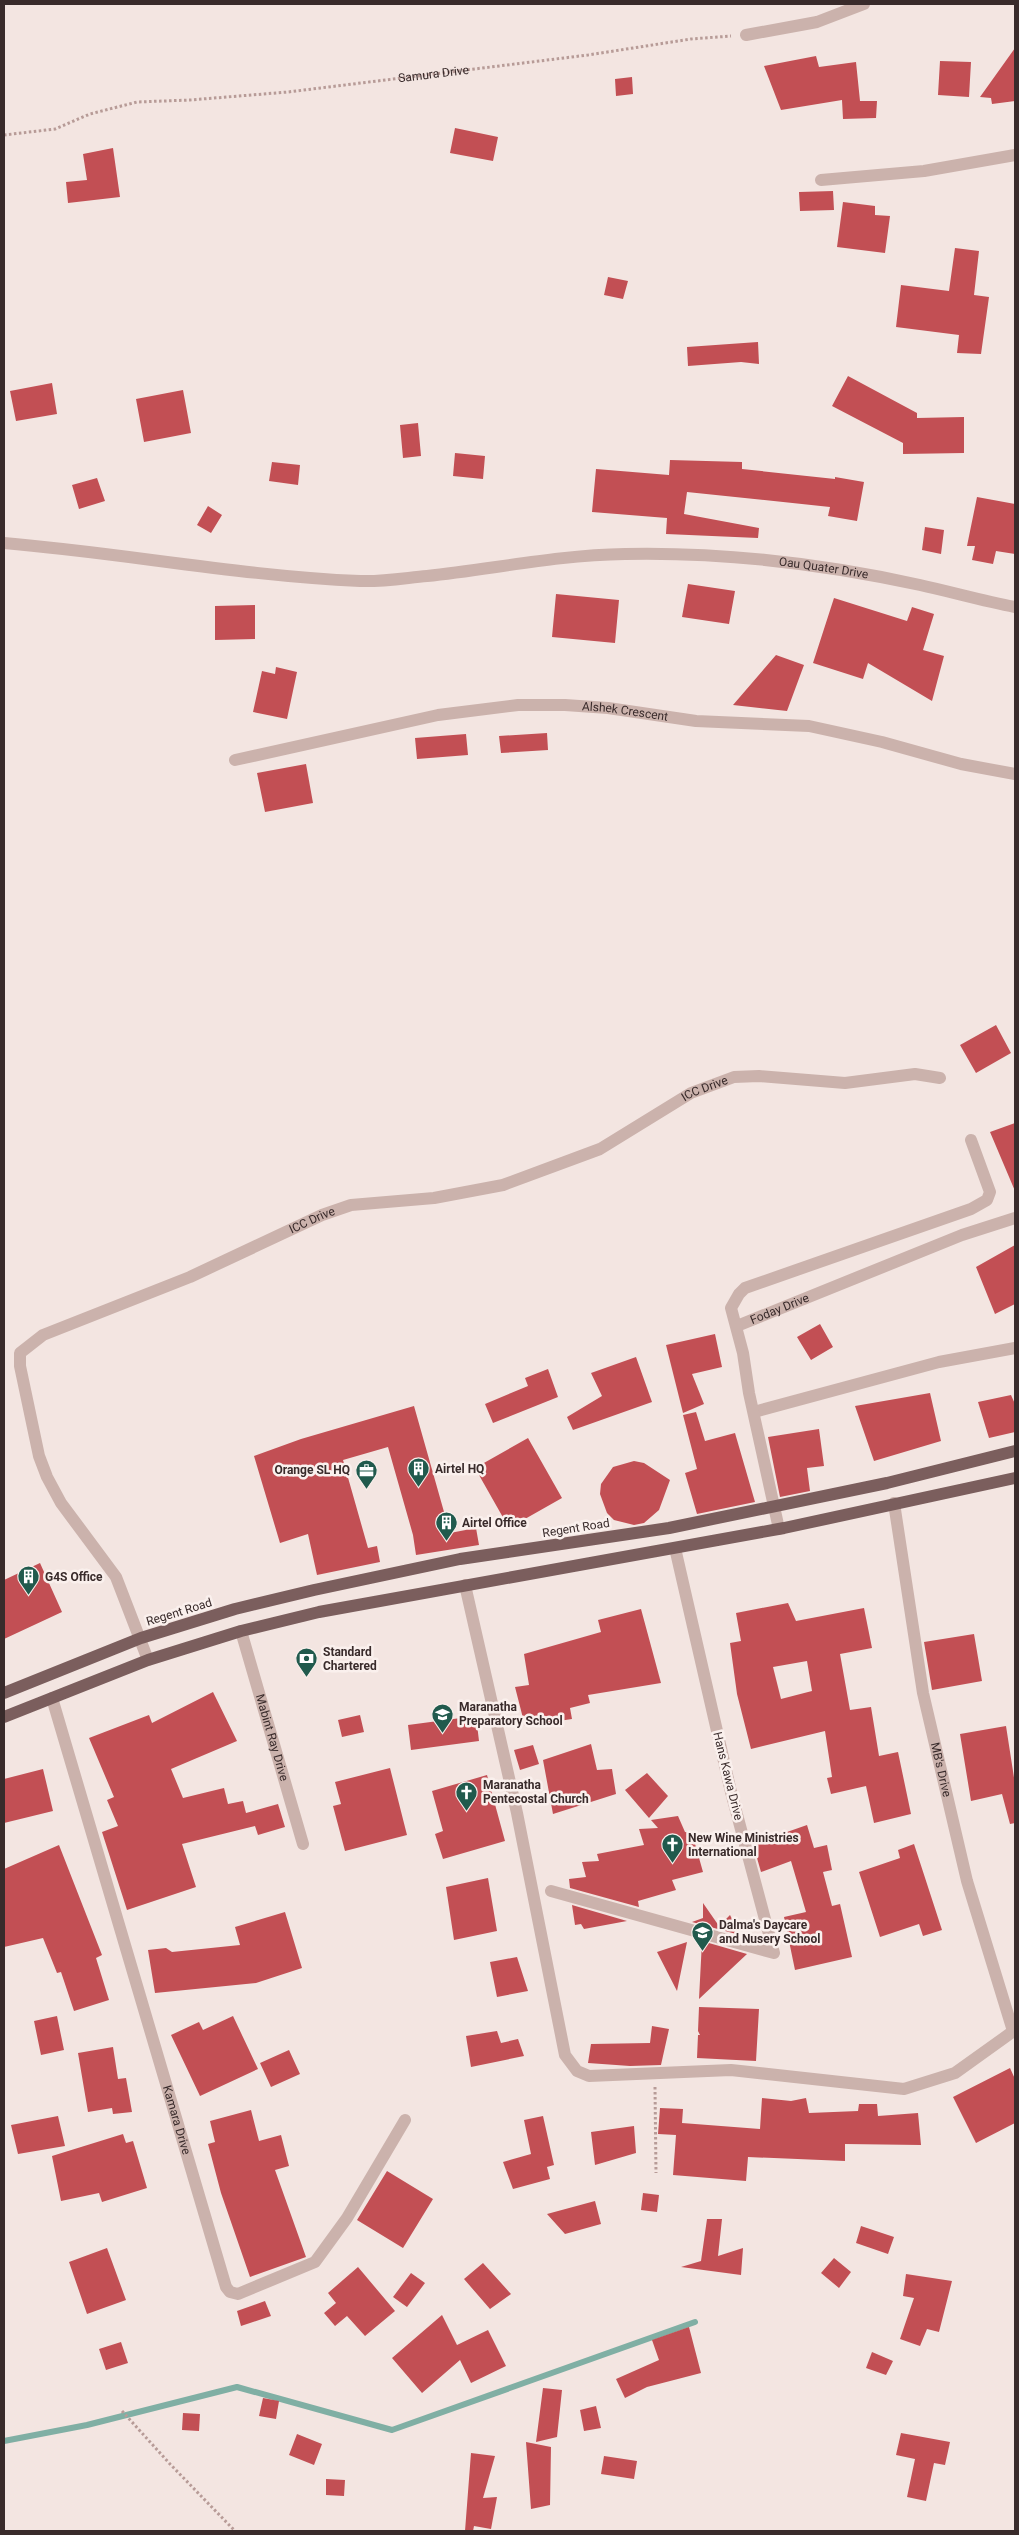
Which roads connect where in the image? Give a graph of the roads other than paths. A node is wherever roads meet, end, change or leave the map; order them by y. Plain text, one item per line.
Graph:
1 (864, 4) edge
2 (746, 35) road end
3 (1015, 155) edge
4 (821, 180) dead end
5 (4, 543) edge
6 (1015, 607) edge
7 (235, 760) dead end
8 (1015, 774) edge
9 (940, 1078) dead end
10 (971, 1140) dead end
11 (1015, 1218) edge
12 (737, 1326) junction
13 (1015, 1348) edge
14 (754, 1412) junction
15 (1015, 1451) edge
16 (1015, 1478) edge
17 (894, 1503) junction
18 (774, 1506) junction
19 (779, 1529) junction
20 (676, 1548) junction
21 (337, 1585) junction
22 (466, 1585) junction
23 (343, 1607) junction
24 (241, 1631) junction
25 (141, 1638) junction
26 (148, 1660) junction
27 (4, 1693) edge
28 (52, 1698) junction
29 (4, 1717) edge
30 (303, 1844) dead end
31 (551, 1891) dead end
32 (1014, 2030) edge
33 (405, 2120) dead end

1 - 2 street
3 - 4 street
5 - 6 street, Oau Quater Drive
7 - 8 street, Alshek Crescent
9 - 25 street, ICC Drive
10 - 12 street
11 - 12 street, Foday Drive
12 - 14 street, Foday Drive
13 - 14 street
14 - 18 street, Foday Drive
15 - 18 main road, Regent Road
16 - 17 main road
17 - 19 main road
17 - 32 street, MB's Drive
18 - 19 street, Foday Drive
18 - 21 main road, Regent Road
19 - 20 main road
20 - 22 main road
20 - 31 street, Hans Kawa Drive
21 - 23 main road
21 - 25 main road, Regent Road
22 - 23 main road
22 - 32 street
23 - 24 main road
24 - 26 main road
24 - 30 street, Mabint Ray Drive
25 - 26 street, ICC Drive
25 - 27 main road, Regent Road
26 - 28 main road
28 - 29 main road
28 - 33 street, Kamara Drive

